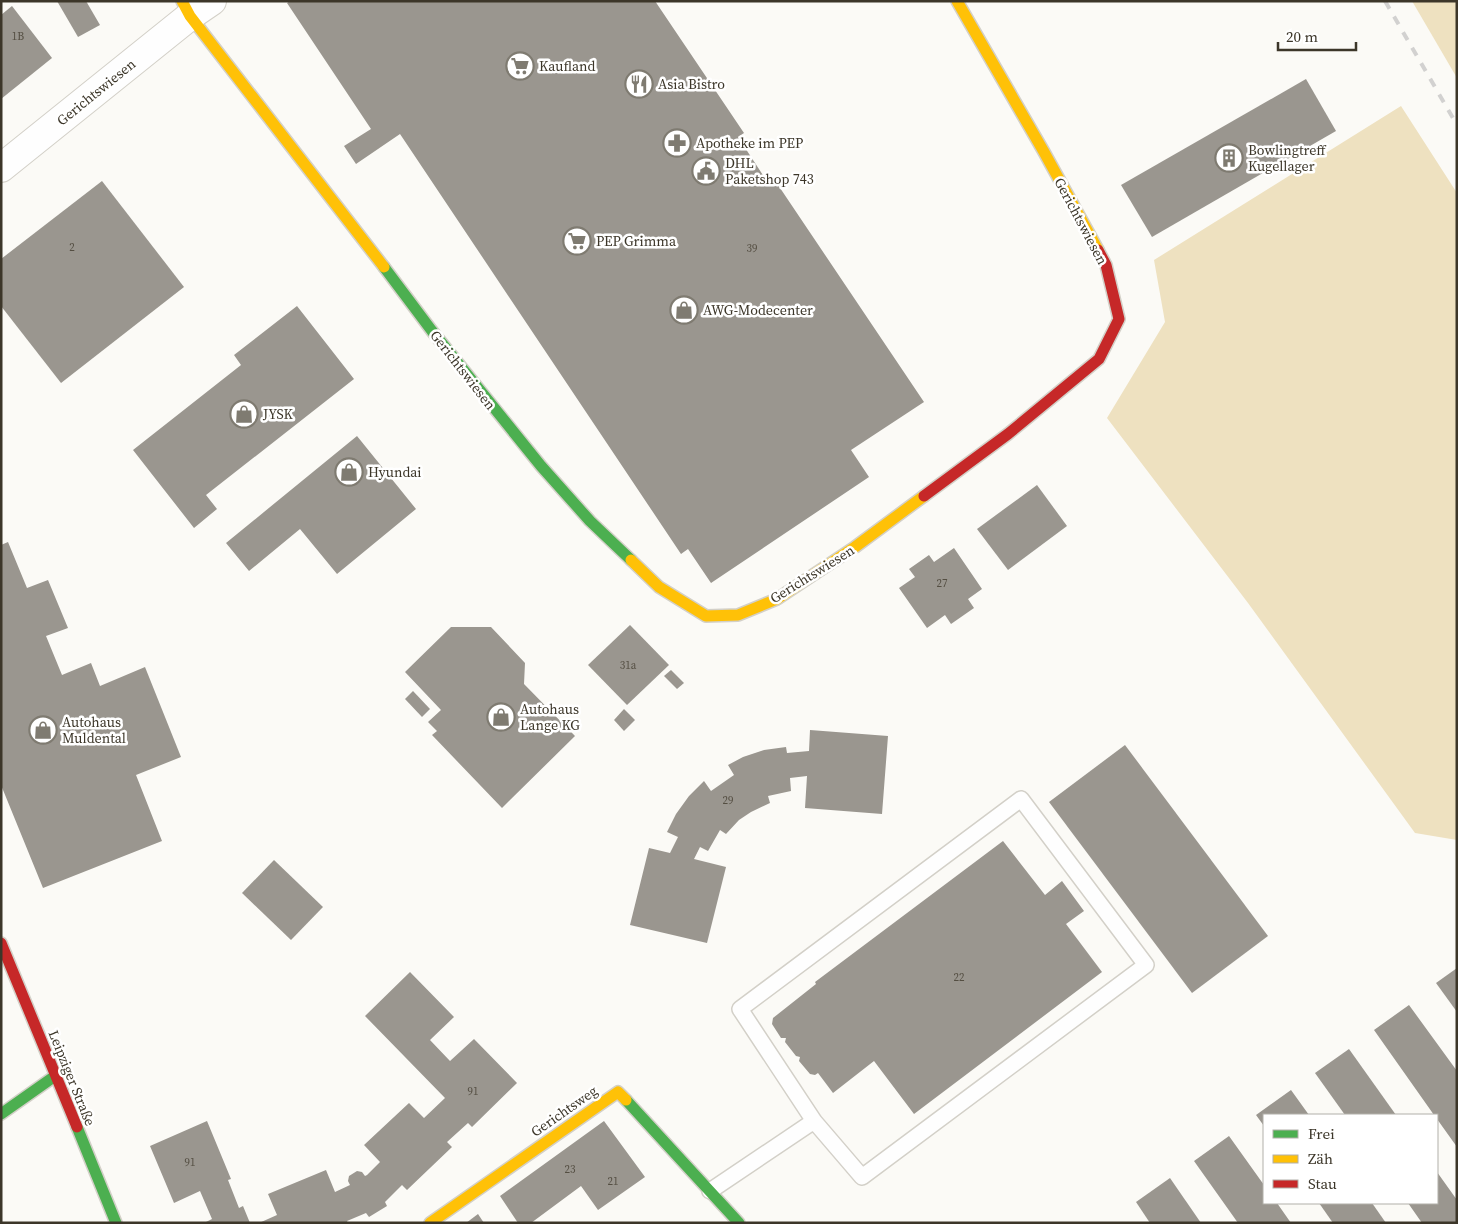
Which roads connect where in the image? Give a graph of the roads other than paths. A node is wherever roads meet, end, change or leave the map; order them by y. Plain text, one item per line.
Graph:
1 (957, 1) edge
2 (195, 6) edge
3 (1, 168) edge
4 (1, 944) edge
5 (55, 1076) junction
6 (1, 1114) edge
7 (814, 1121) junction
8 (710, 1191) junction
9 (116, 1223) edge
10 (430, 1223) edge
11 (739, 1223) edge

1 - 2 street, Gerichtswiesen
2 - 3 street, Gerichtswiesen
4 - 5 street, Leipziger Straße
5 - 6 street
5 - 9 street, Leipziger Straße
7 - 7 lane
7 - 8 lane
8 - 10 street, Gerichtsweg
8 - 11 street, Gerichtsweg

